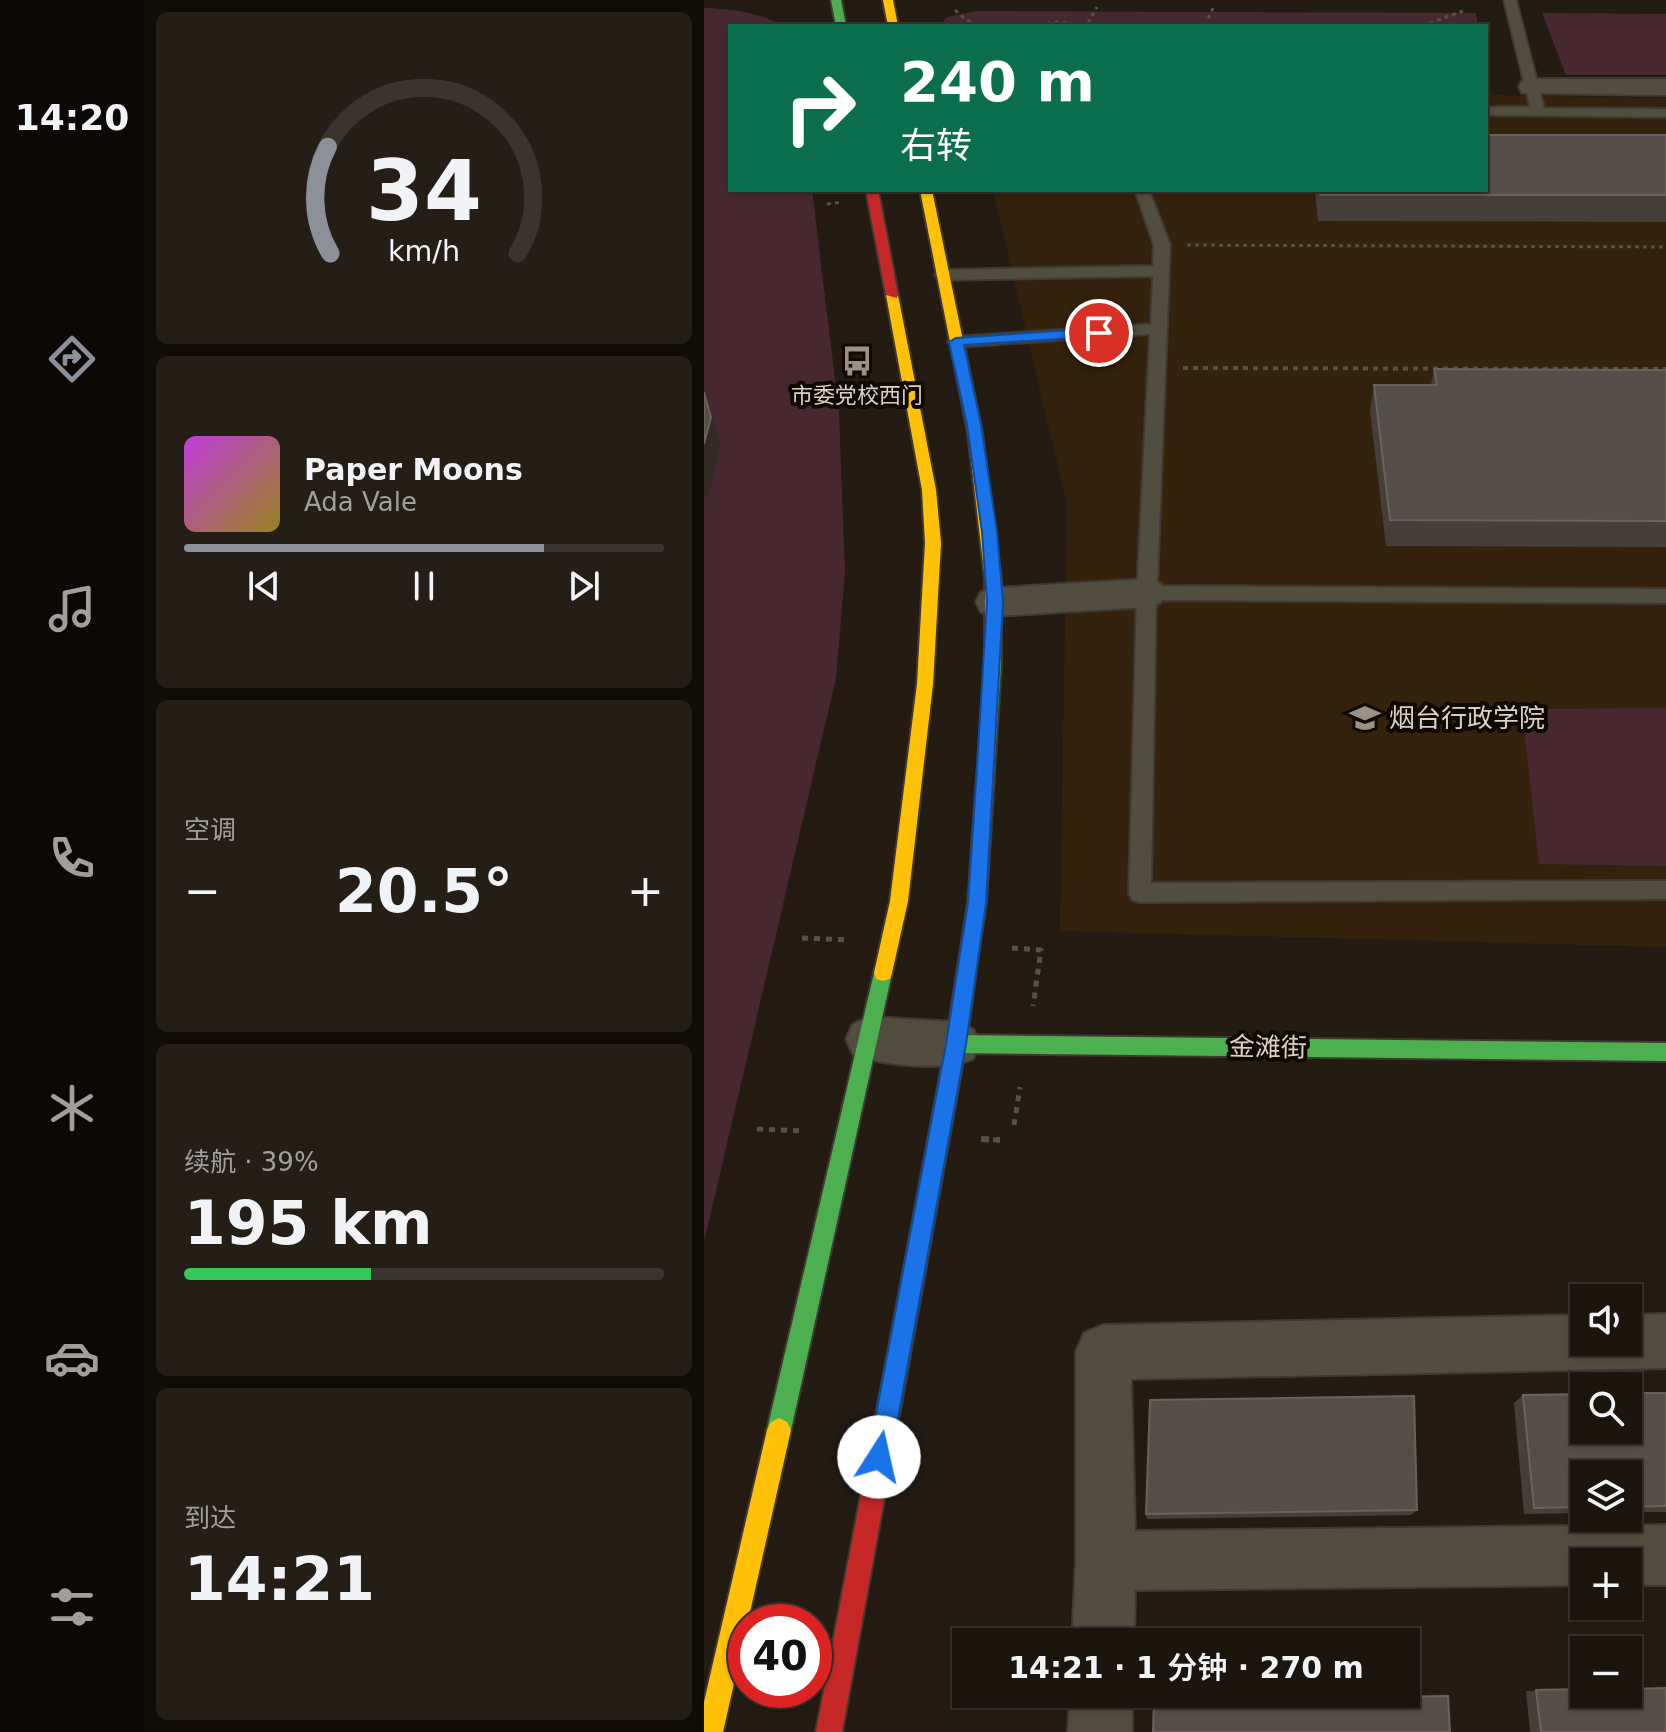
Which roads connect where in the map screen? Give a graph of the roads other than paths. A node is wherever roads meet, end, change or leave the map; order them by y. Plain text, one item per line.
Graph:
1 (836, 0) edge
2 (888, 0) edge
3 (1510, 0) edge
4 (841, 24) edge
5 (893, 24) edge
6 (1666, 87) edge
7 (1535, 99) junction
8 (1488, 111) edge
9 (1666, 113) edge
10 (872, 192) edge
11 (926, 192) edge
12 (1143, 192) edge
13 (1160, 271) junction
14 (943, 275) junction
15 (1156, 329) junction
16 (956, 342) junction
17 (1147, 593) junction
18 (1666, 596) edge
19 (995, 602) junction
20 (1666, 890) edge
21 (870, 1039) junction
22 (956, 1044) junction
23 (1666, 1052) edge
24 (1666, 1341) edge
25 (1642, 1342) edge
26 (1570, 1343) edge
27 (1666, 1555) edge
28 (1106, 1561) junction
29 (1104, 1628) edge
30 (1101, 1708) edge
31 (710, 1732) edge
32 (829, 1732) edge
33 (1100, 1732) edge

1 - 4 street
2 - 5 street
3 - 7 lane
6 - 7 street
7 - 8 lane
7 - 9 lane
10 - 21 street
11 - 14 street
12 - 13 lane
13 - 14 lane
13 - 15 lane
14 - 16 street
15 - 16 lane
15 - 17 lane
16 - 19 street
17 - 18 lane
17 - 19 street
17 - 20 lane
19 - 22 street
21 - 22 street, 金滩街
21 - 31 street
22 - 23 street, 金滩街
22 - 32 street
24 - 25 street
26 - 28 street
27 - 28 street
28 - 29 street
30 - 33 street

